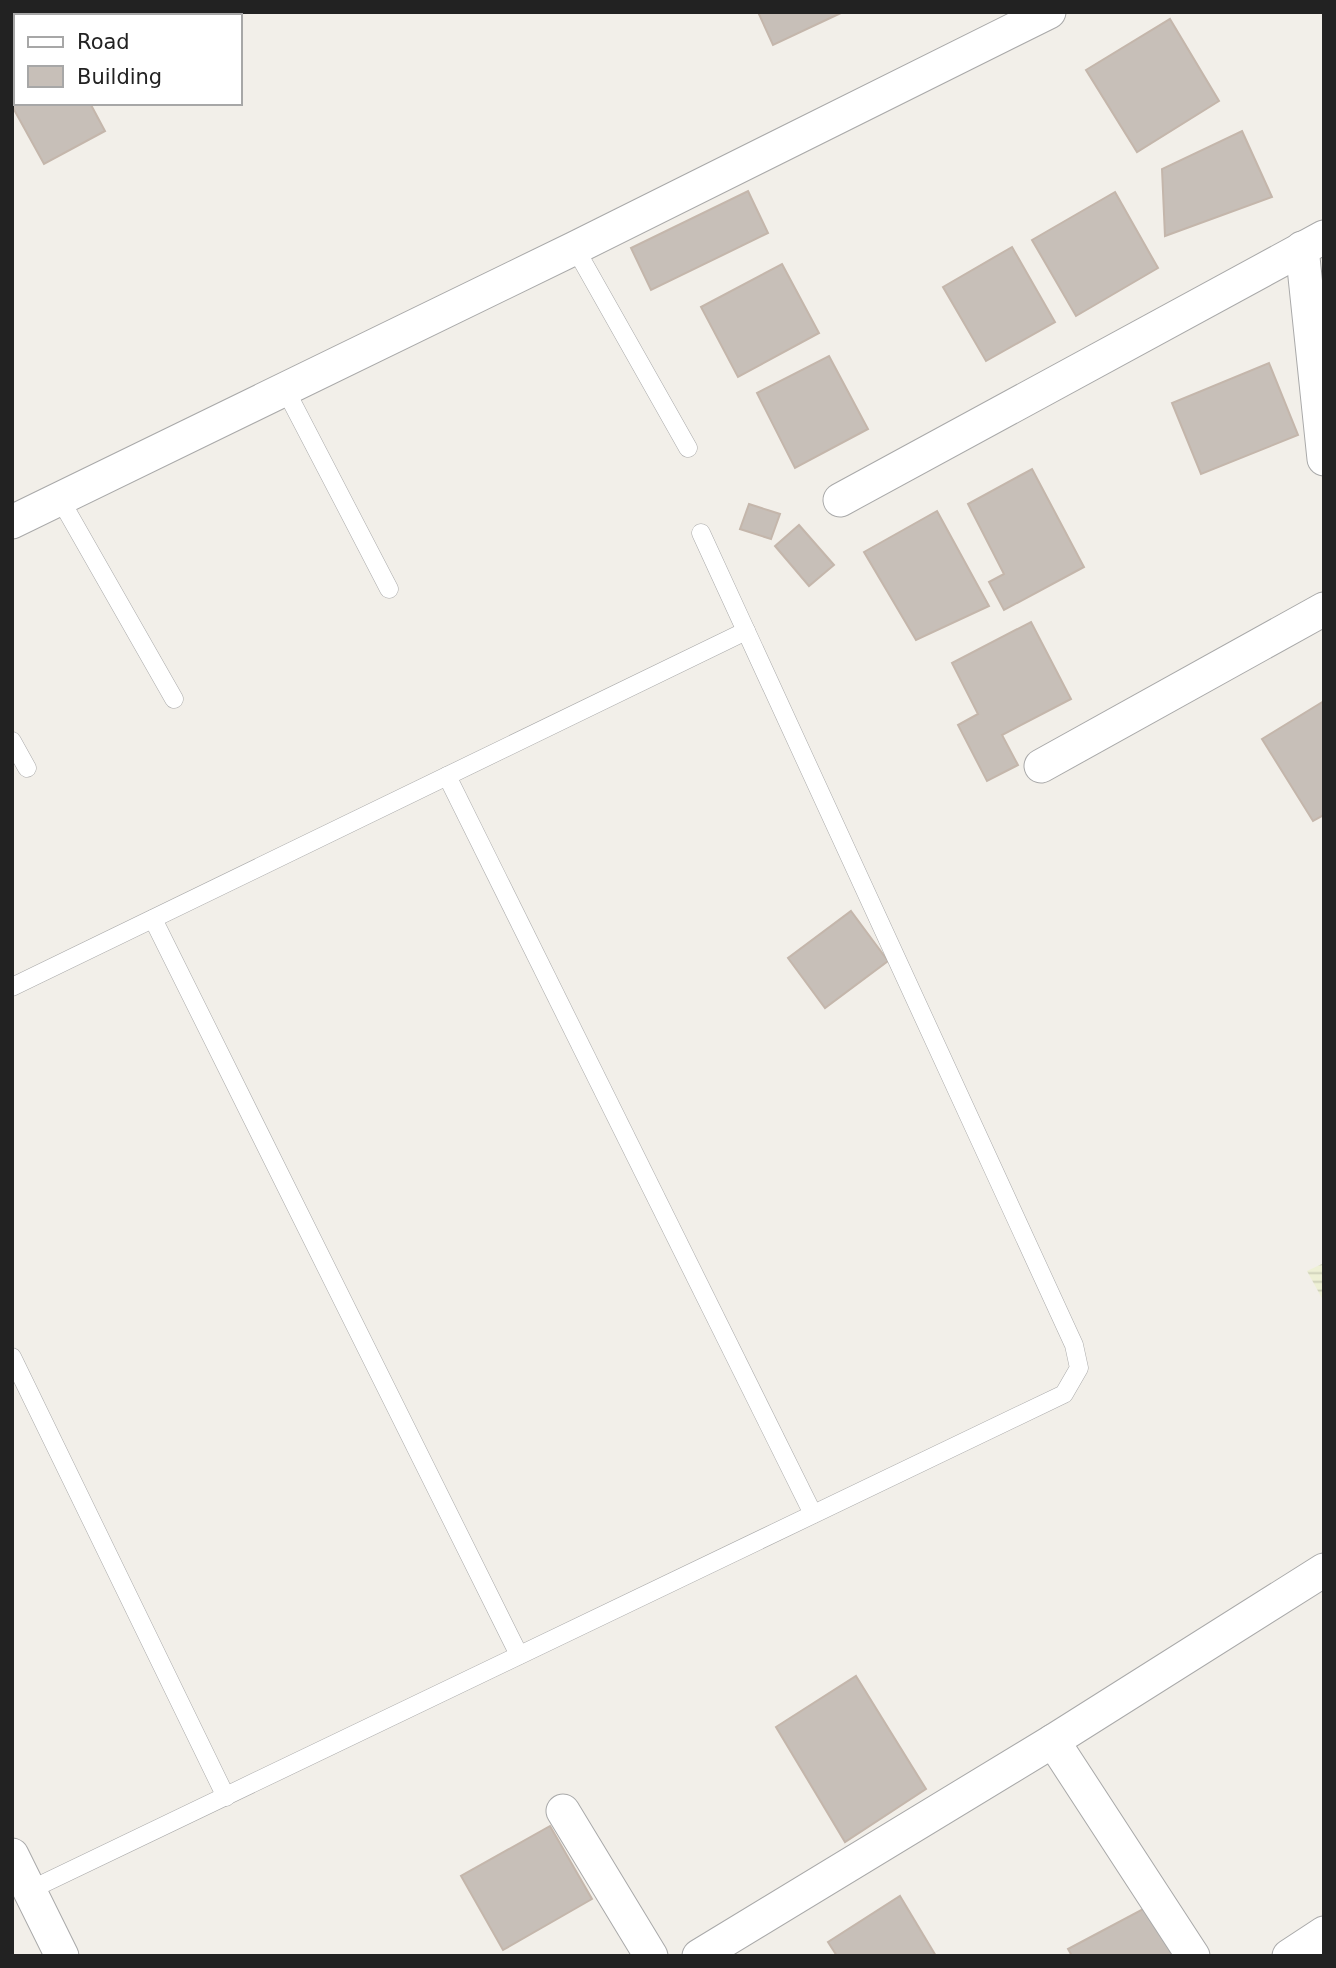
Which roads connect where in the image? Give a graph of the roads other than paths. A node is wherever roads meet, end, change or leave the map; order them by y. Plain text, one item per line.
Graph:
1 (1049, 12) edge
2 (1313, 243) edge
3 (575, 248) junction
4 (285, 389) junction
5 (688, 447) dead end
6 (1324, 459) edge
7 (60, 499) junction
8 (839, 500) dead end
9 (12, 522) edge
10 (701, 533) dead end
11 (389, 589) dead end
12 (1324, 609) edge
13 (746, 631) junction
14 (174, 699) dead end
15 (12, 741) edge
16 (1041, 766) dead end
17 (27, 768) dead end
18 (447, 776) junction
19 (153, 919) junction
20 (12, 987) edge
21 (12, 1357) edge
22 (813, 1514) junction
23 (1324, 1570) edge
24 (519, 1655) junction
25 (1053, 1741) junction
26 (226, 1797) junction
27 (563, 1811) dead end
28 (12, 1855) edge
29 (30, 1891) junction
30 (1324, 1933) edge
31 (62, 1956) edge
32 (651, 1956) edge
33 (699, 1956) edge
34 (1193, 1956) edge
35 (1289, 1956) edge

1 - 3 street
2 - 6 street
2 - 8 street
3 - 4 street
3 - 5 lane
4 - 7 street
4 - 11 lane
7 - 9 street
7 - 14 lane
10 - 13 lane
12 - 16 street
13 - 18 lane
13 - 22 lane
15 - 17 lane
18 - 19 lane
18 - 22 lane
19 - 20 lane
19 - 24 lane
21 - 26 lane
22 - 24 lane
23 - 25 street
24 - 26 lane
25 - 33 street
25 - 34 street
26 - 29 lane
27 - 32 street
28 - 29 street
29 - 31 street
30 - 35 street

